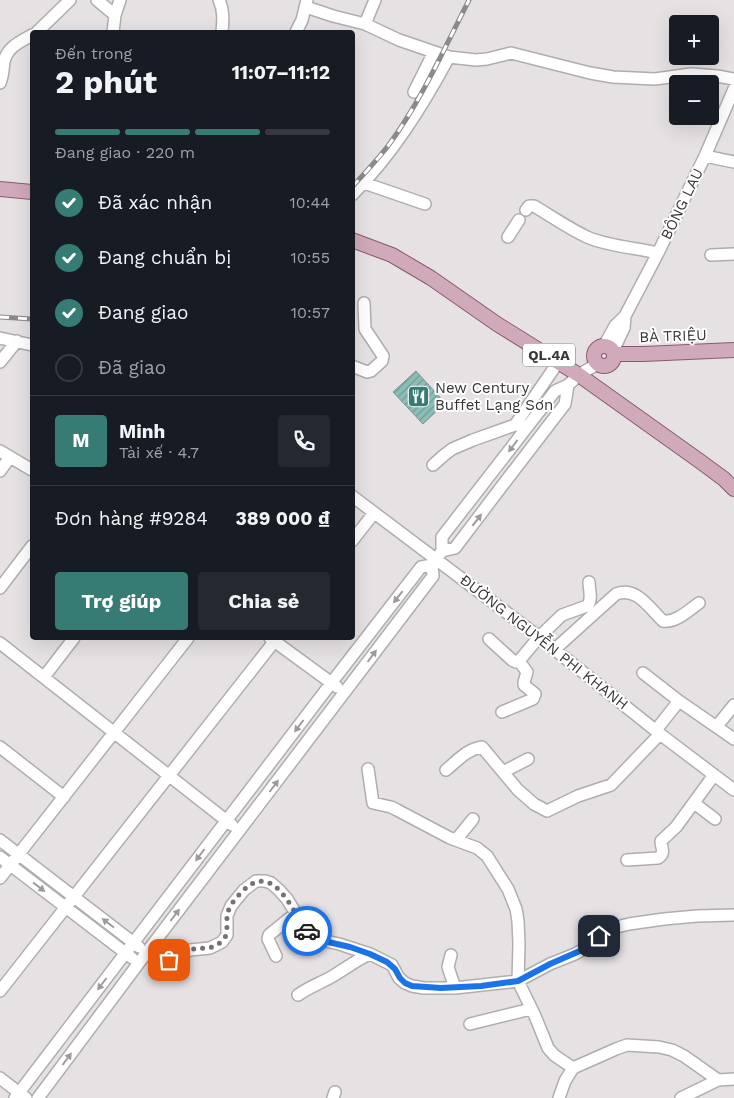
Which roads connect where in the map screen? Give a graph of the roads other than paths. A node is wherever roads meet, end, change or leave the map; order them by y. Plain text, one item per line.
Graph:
1 (70, 0) edge
2 (97, 0) edge
3 (120, 0) edge
4 (219, 0) edge
5 (375, 0) edge
6 (306, 3) edge
7 (115, 15) junction
8 (366, 24) junction
9 (39, 30) edge
10 (114, 30) edge
11 (222, 30) edge
12 (297, 30) edge
13 (30, 36) edge
14 (434, 52) junction
15 (449, 57) junction
16 (734, 78) edge
17 (0, 83) edge
18 (734, 89) edge
19 (414, 92) dead end
20 (705, 156) junction
21 (734, 162) edge
22 (364, 183) junction
23 (0, 189) edge
24 (30, 192) edge
25 (355, 192) edge
26 (425, 204) dead end
27 (526, 210) dead end
28 (519, 220) dead end
29 (508, 237) dead end
30 (355, 241) edge
31 (658, 253) junction
32 (734, 254) edge
33 (711, 255) dead end
34 (364, 303) dead end
35 (0, 338) edge
36 (17, 341) junction
37 (30, 344) edge
38 (610, 350) junction
39 (734, 350) edge
40 (0, 362) edge
41 (559, 362) junction
42 (597, 364) joint
43 (355, 367) edge
44 (579, 375) junction
45 (568, 385) junction
46 (515, 425) junction
47 (528, 426) junction
48 (0, 451) edge
49 (10, 457) junction
50 (433, 465) dead end
51 (30, 469) edge
52 (0, 471) edge
53 (734, 489) edge
54 (355, 498) edge
55 (374, 513) junction
56 (355, 537) edge
57 (30, 549) edge
58 (437, 558) junction
59 (588, 582) dead end
60 (0, 588) edge
61 (699, 603) dead end
62 (539, 637) junction
63 (489, 639) dead end
64 (72, 640) edge
65 (186, 640) edge
66 (273, 640) edge
67 (275, 640) edge
68 (0, 643) edge
69 (555, 649) junction
70 (519, 661) junction
71 (643, 673) dead end
72 (44, 677) junction
73 (332, 682) junction
74 (344, 693) junction
75 (679, 700) junction
76 (734, 705) edge
77 (502, 712) dead end
78 (717, 726) junction
79 (115, 732) junction
80 (658, 732) junction
81 (734, 739) edge
82 (0, 747) edge
83 (528, 760) dead end
84 (368, 769) dead end
85 (446, 770) dead end
86 (503, 772) junction
87 (169, 775) junction
88 (714, 775) junction
89 (733, 788) edge
90 (64, 797) junction
91 (694, 803) junction
92 (473, 819) dead end
93 (715, 819) dead end
94 (226, 821) junction
95 (240, 830) junction
96 (0, 840) edge
97 (456, 840) junction
98 (19, 854) junction
99 (0, 857) edge
100 (627, 860) dead end
101 (10, 865) junction
102 (0, 878) edge
103 (74, 897) junction
104 (66, 907) junction
105 (296, 913) junction
106 (734, 914) edge
107 (134, 943) junction
108 (148, 950) junction
109 (126, 953) junction
110 (370, 954) junction
111 (451, 955) dead end
112 (276, 956) dead end
113 (138, 963) junction
114 (518, 981) junction
115 (454, 988) junction
116 (0, 992) edge
117 (298, 995) dead end
118 (531, 1009) junction
119 (470, 1024) dead end
120 (573, 1068) junction
121 (0, 1078) edge
122 (734, 1079) edge
123 (718, 1080) junction
124 (20, 1096) edge
125 (38, 1098) edge
126 (559, 1098) edge
127 (681, 1098) edge

1 - 9 street
2 - 7 street
3 - 7 street
4 - 11 street
5 - 8 street
6 - 8 street
6 - 12 street
7 - 10 street
8 - 14 street
13 - 17 street
14 - 15 street
14 - 19 street
15 - 16 street
15 - 22 street
18 - 20 street, BÔNG LAU
20 - 21 street
20 - 31 street, BÔNG LAU
22 - 25 street
22 - 26 street
23 - 24 main road
27 - 31 street
28 - 29 street
30 - 41 main road, QL.4A
31 - 38 street, BÔNG LAU
32 - 33 street
34 - 43 street
35 - 36 street
36 - 37 street
36 - 40 street
38 - 39 main road, BÀ TRIỆU
38 - 42 main road
41 - 44 main road, QL.4A
41 - 46 street
42 - 44 street
44 - 45 street
44 - 53 main road, QL.4A
45 - 47 street
58 -> 45 street
46 - 47 street
46 - 50 street
47 -> 58 street
48 - 49 street
49 - 51 street
49 - 52 street
54 - 55 street, ĐƯỜNG NGUYỄN PHI KHANH
55 - 56 street
55 - 58 street, ĐƯỜNG NGUYỄN PHI KHANH
57 - 60 street
58 - 62 street, ĐƯỜNG NGUYỄN PHI KHANH
58 -> 73 street
74 -> 58 street
59 - 62 street
61 - 69 street
62 - 69 street, ĐƯỜNG NGUYỄN PHI KHANH
62 - 70 street
63 - 70 street
64 - 72 street
65 - 79 street
66 - 87 street
67 - 73 street
68 - 72 street
69 - 80 street, ĐƯỜNG NGUYỄN PHI KHANH
70 - 77 street
71 - 75 street
72 - 79 street
73 - 74 street
73 -> 94 street
95 -> 74 street
75 - 78 street
75 - 80 street
76 - 78 street
78 - 81 street
79 - 87 street
79 - 90 street
80 - 86 street
80 - 88 street, ĐƯỜNG NGUYỄN PHI KHANH
82 - 90 street
83 - 86 street
84 - 97 street
85 - 86 street
87 - 94 street
87 - 103 street
88 - 89 street, ĐƯỜNG NGUYỄN PHI KHANH
88 - 91 street
90 - 98 street
91 - 93 street
91 - 100 street
92 - 97 street
94 - 95 street
94 -> 107 street
108 -> 95 street
96 - 98 street
97 - 114 street
98 - 101 street
98 - 103 street
99 - 101 street
101 - 102 street
101 -> 104 street
103 - 104 street
107 -> 103 street
104 - 109 street
104 - 116 street
105 - 108 street
105 - 110 street
105 - 112 street
106 - 114 street
107 - 108 street
107 - 109 street
108 - 113 street
109 - 113 street
109 -> 124 street
110 - 115 street
110 - 117 street
111 - 115 street
125 -> 113 street
114 - 115 street
114 - 118 street
118 - 119 street
118 - 120 street
120 - 123 street
120 - 126 street
121 - 124 street
122 - 123 street
123 - 127 street

